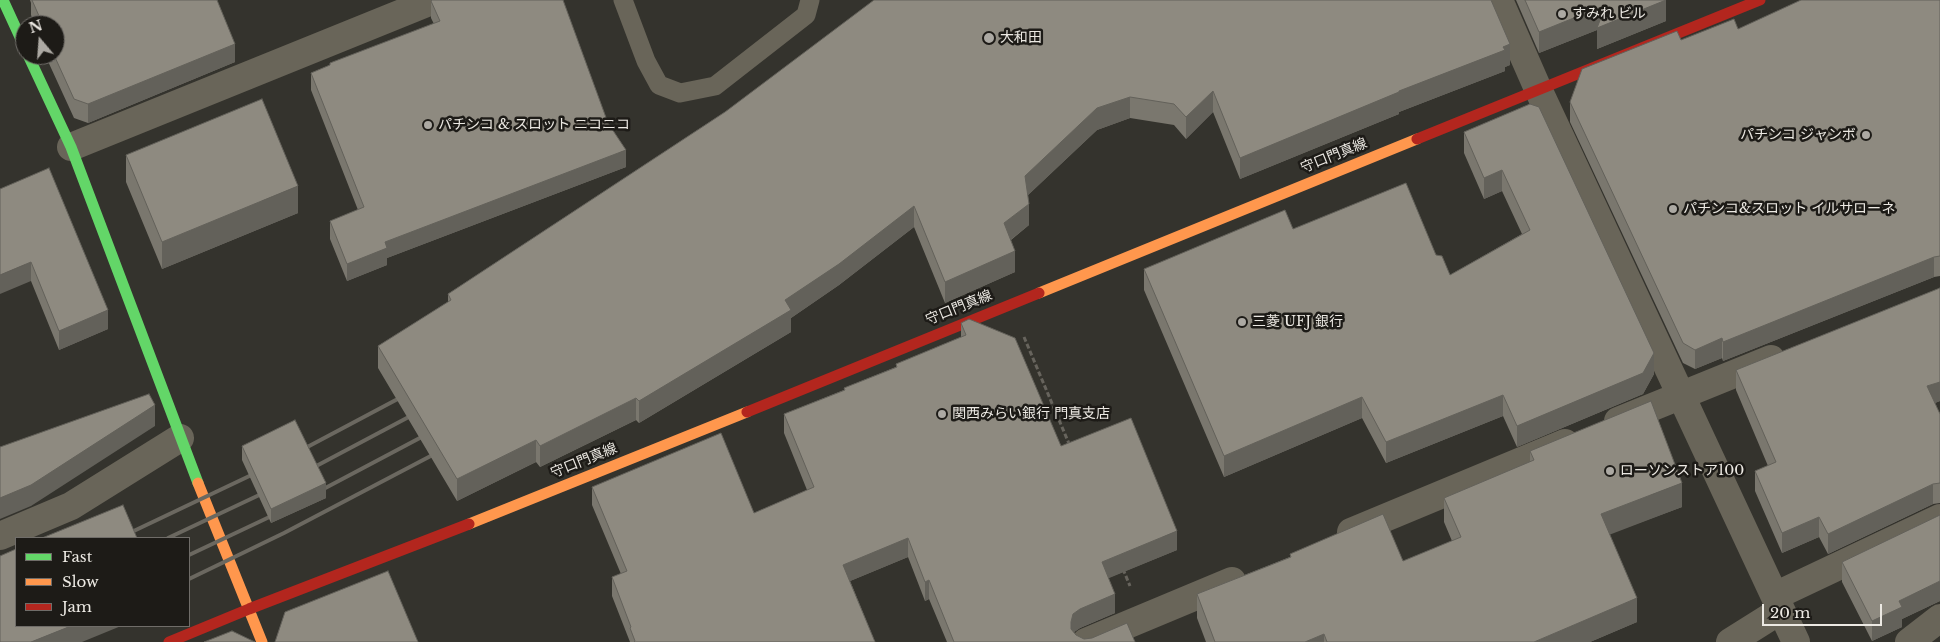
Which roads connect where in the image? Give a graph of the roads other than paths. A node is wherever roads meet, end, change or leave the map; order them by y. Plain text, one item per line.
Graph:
1 (3, 0) edge
2 (434, 0) edge
3 (623, 0) edge
4 (810, 0) edge
5 (1499, 0) edge
6 (1760, 0) edge
7 (15, 26) edge
8 (33, 65) edge
9 (1538, 89) junction
10 (71, 147) junction
11 (1792, 350) edge
12 (1682, 395) junction
13 (180, 438) junction
14 (1940, 518) edge
15 (0, 536) edge
16 (1326, 542) edge
17 (1254, 573) edge
18 (1778, 603) junction
19 (248, 609) junction
20 (1940, 618) edge
21 (169, 642) edge
22 (262, 642) edge
23 (1086, 642) edge
24 (1730, 642) edge
25 (1796, 642) edge
26 (1909, 642) edge

1 - 7 main road
2 - 10 street
3 - 4 lane
5 - 9 street
6 - 9 main road, 守口門真線
8 - 10 main road
9 - 12 street
9 - 19 main road, 守口門真線
10 - 13 main road
11 - 12 street
12 - 16 street
12 - 18 street
13 - 15 street
13 - 19 main road
14 - 18 street
17 - 23 street
18 - 24 street
18 - 25 street
19 - 21 main road, 守口門真線
19 - 22 main road
20 - 26 street

